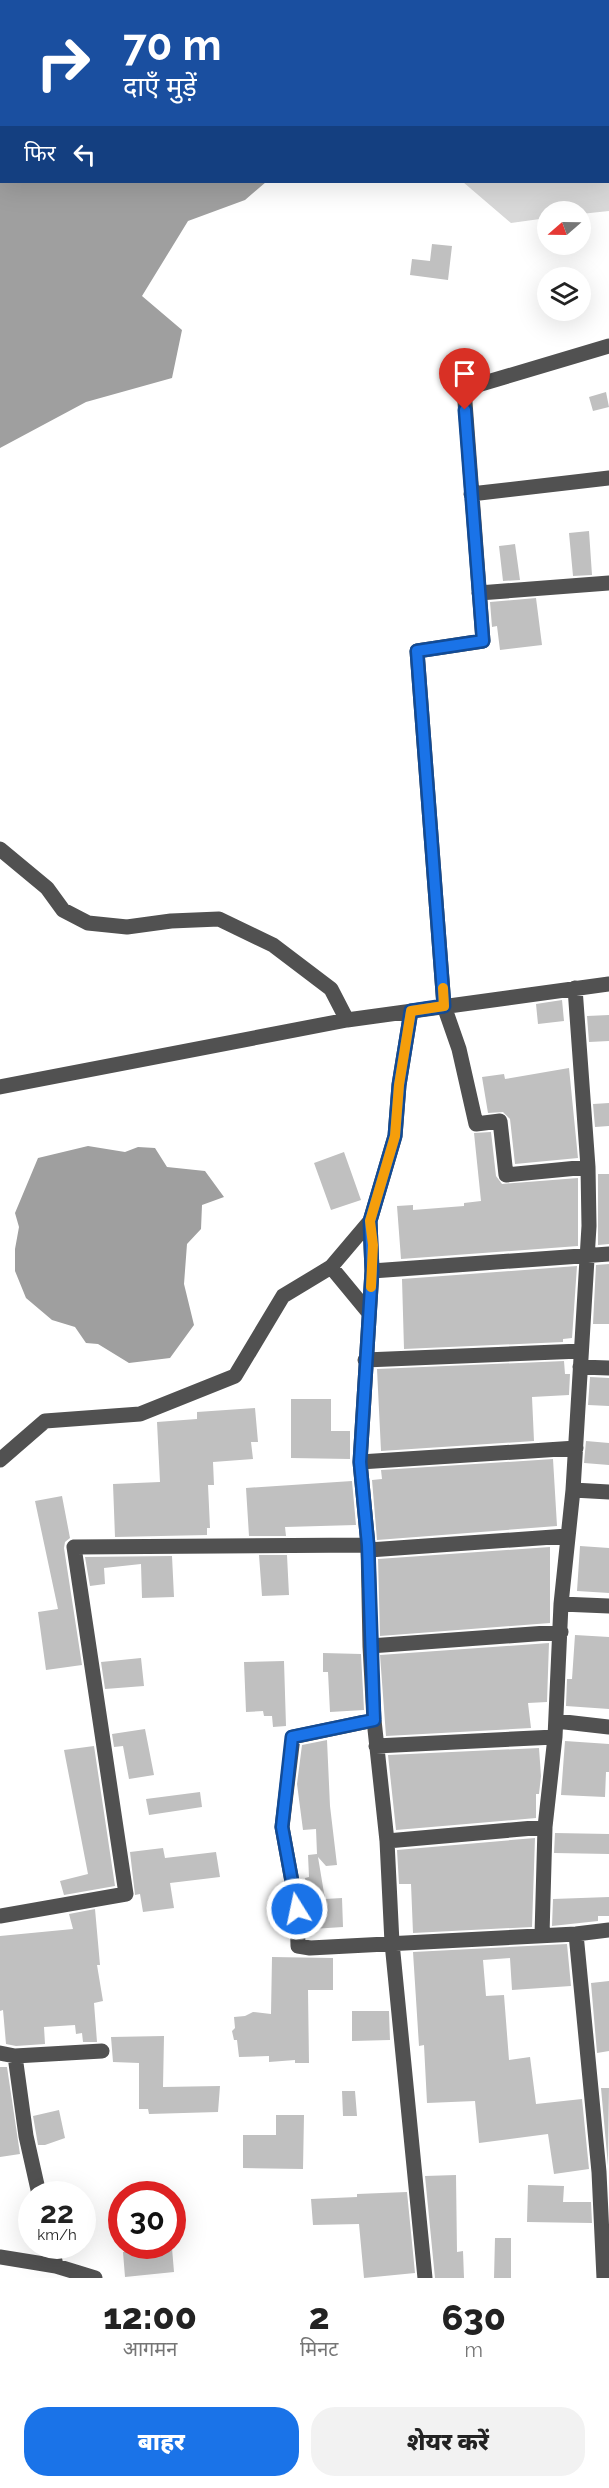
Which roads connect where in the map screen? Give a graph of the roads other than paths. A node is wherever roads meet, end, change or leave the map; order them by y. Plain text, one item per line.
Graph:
1 (609, 346) edge
2 (609, 478) edge
3 (471, 494) junction
4 (609, 583) edge
5 (479, 593) junction
6 (0, 849) edge
7 (609, 984) edge
8 (575, 988) junction
9 (444, 1006) junction
10 (411, 1011) junction
11 (347, 1020) junction
12 (0, 1087) edge
13 (588, 1167) junction
14 (370, 1221) junction
15 (609, 1254) edge
16 (587, 1255) junction
17 (330, 1267) junction
18 (372, 1271) junction
19 (369, 1313) junction
20 (581, 1351) junction
21 (365, 1360) junction
22 (580, 1367) junction
23 (609, 1368) edge
24 (576, 1448) junction
25 (0, 1460) edge
26 (360, 1462) junction
27 (573, 1490) junction
28 (609, 1492) edge
29 (567, 1536) junction
30 (368, 1548) junction
31 (561, 1604) junction
32 (609, 1606) edge
33 (561, 1632) junction
34 (370, 1646) junction
35 (374, 1720) junction
36 (556, 1720) junction
37 (609, 1727) edge
38 (555, 1737) junction
39 (376, 1746) junction
40 (545, 1827) junction
41 (387, 1841) junction
42 (0, 1916) edge
43 (609, 1930) edge
44 (576, 1934) junction
45 (542, 1935) junction
46 (392, 1943) junction
47 (102, 2050) dead end
48 (8, 2055) edge
49 (604, 2172) edge
50 (36, 2181) edge
51 (0, 2257) edge
52 (55, 2259) edge
53 (56, 2266) junction
54 (95, 2278) edge
55 (425, 2278) edge
56 (604, 2278) edge

1 - 3 street
2 - 3 street
3 - 5 street
4 - 5 street
5 - 9 street
6 - 11 street
7 - 8 street
8 - 9 street
8 - 13 street
9 - 10 street
9 - 13 street
10 - 11 street
10 - 14 street
11 - 12 street
13 - 16 street
14 - 17 street
14 - 18 street
15 - 16 street
16 - 18 street
16 - 20 street
17 - 19 street
17 - 25 street
18 - 19 street
19 - 21 street
20 - 21 street
20 - 22 street
21 - 26 street
22 - 23 street
22 - 24 street
24 - 26 street
24 - 27 street
26 - 30 street
27 - 28 street
27 - 29 street
29 - 30 street
29 - 31 street
30 - 34 street
30 - 42 street
31 - 32 street
31 - 33 street
33 - 34 street
33 - 36 street
34 - 35 street
35 - 39 street
35 - 46 street
36 - 37 street
36 - 38 street
38 - 39 street
38 - 40 street
39 - 41 street
40 - 41 street
40 - 45 street
41 - 46 street
43 - 44 street
44 - 45 street
44 - 49 street
45 - 46 street
46 - 55 street
47 - 48 street
48 - 50 street
49 - 56 street
51 - 53 street
52 - 53 street
53 - 54 street

